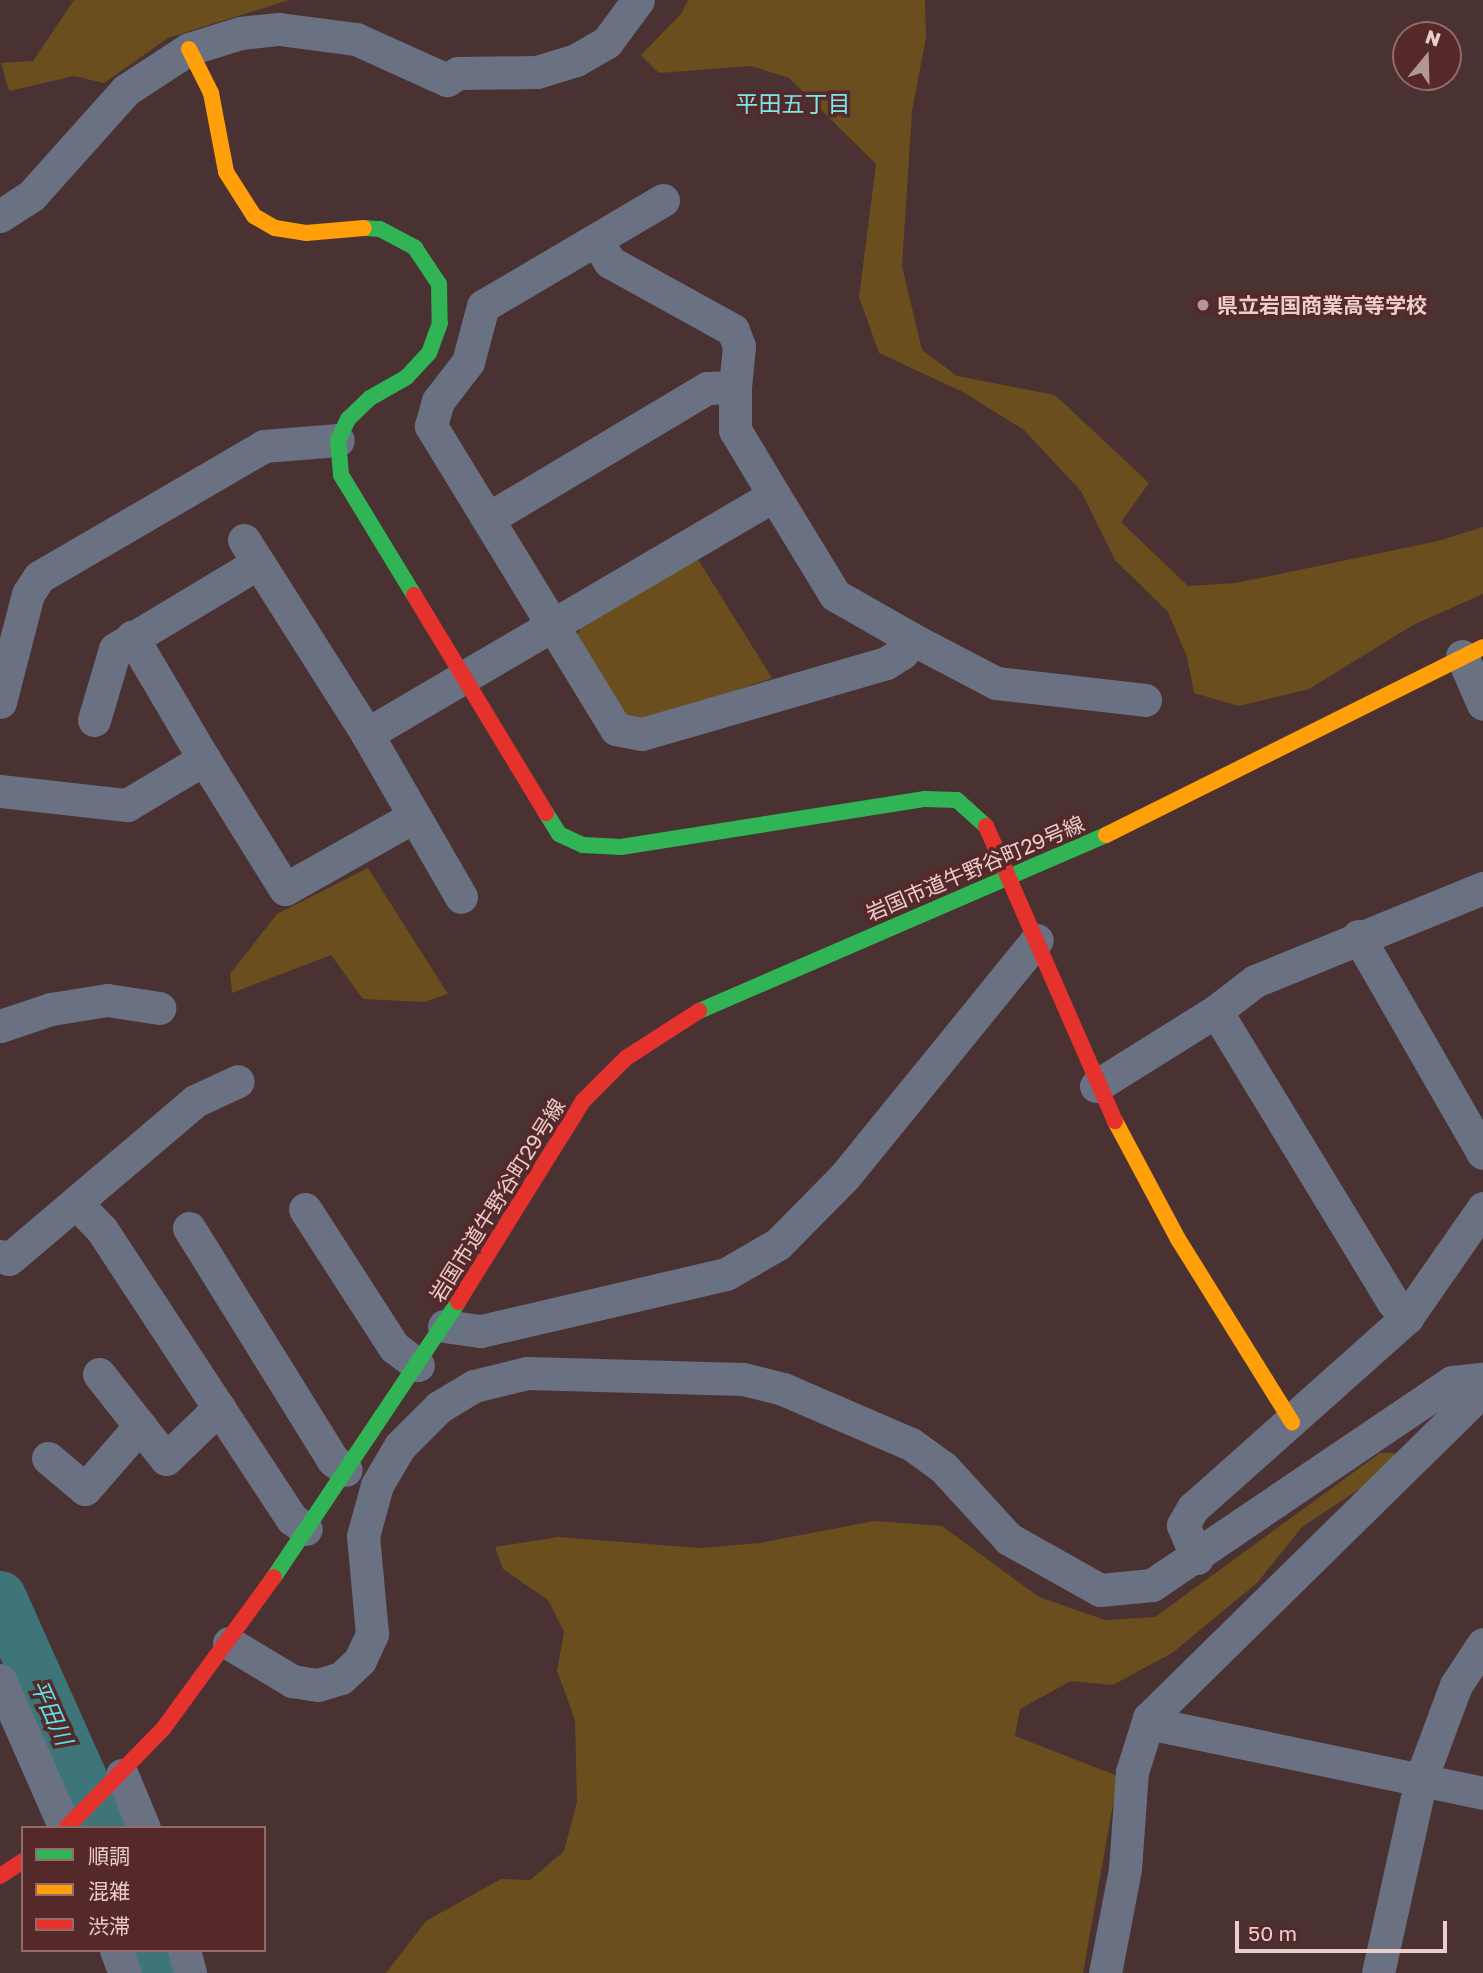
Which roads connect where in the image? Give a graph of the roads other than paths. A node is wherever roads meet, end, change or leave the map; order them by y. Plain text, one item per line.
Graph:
1 (638, 0) edge
2 (189, 49) junction
3 (663, 200) dead end
4 (0, 216) edge
5 (597, 242) junction
6 (735, 387) junction
7 (338, 440) junction
8 (774, 495) junction
9 (489, 518) junction
10 (553, 626) junction
11 (132, 637) junction
12 (912, 639) junction
13 (1473, 652) edge
14 (463, 678) junction
15 (1144, 699) dead end
16 (0, 702) edge
17 (1483, 704) edge
18 (94, 720) dead end
19 (367, 734) junction
20 (204, 759) junction
21 (0, 791) edge
22 (413, 817) junction
23 (1012, 879) junction
24 (1483, 888) edge
25 (460, 897) dead end
26 (1358, 936) junction
27 (1037, 940) junction
28 (159, 1008) dead end
29 (1216, 1011) junction
30 (0, 1027) edge
31 (238, 1082) dead end
32 (1096, 1086) junction
33 (1483, 1153) edge
34 (77, 1204) junction
35 (1483, 1208) edge
36 (305, 1209) dead end
37 (190, 1228) dead end
38 (0, 1256) edge
39 (1407, 1317) junction
40 (444, 1326) junction
41 (418, 1365) junction
42 (99, 1374) dead end
43 (1483, 1379) edge
44 (1483, 1390) edge
45 (219, 1408) junction
46 (1292, 1422) junction
47 (140, 1426) junction
48 (48, 1458) dead end
49 (346, 1470) junction
50 (306, 1529) junction
51 (1197, 1558) junction
52 (229, 1643) junction
53 (1483, 1644) edge
54 (2, 1689) edge
55 (1149, 1718) junction
56 (119, 1777) junction
57 (1421, 1779) junction
58 (1483, 1793) edge
59 (68, 1825) edge
60 (143, 1826) edge
61 (21, 1862) edge
62 (0, 1876) edge
63 (117, 1952) edge
64 (185, 1952) edge
65 (125, 1973) edge
66 (190, 1973) edge
67 (1105, 1973) edge
68 (1378, 1973) edge

1 - 2 street
2 - 4 street
2 - 7 street
3 - 5 street
5 - 6 street
5 - 9 street
6 - 8 street
6 - 9 street
7 - 14 street
7 - 16 street
8 - 10 street
8 - 12 street
9 - 10 street
10 - 12 street
10 - 14 street
11 - 18 street
11 - 19 street
11 - 20 street
12 - 15 street
13 - 17 street
13 - 23 street, 岩国市道牛野谷町29号線
14 - 19 street
14 - 23 street
19 - 22 street
20 - 21 street
20 - 22 street
22 - 25 street
23 - 27 street
23 - 40 street, 岩国市道牛野谷町29号線
24 - 26 street
26 - 29 street
26 - 33 street
27 - 32 street
27 - 40 street
28 - 30 street
29 - 32 street
29 - 39 street
31 - 34 street
32 - 46 street
34 - 38 street
34 - 45 street
35 - 39 street
36 - 41 street
37 - 49 street
39 - 46 street
40 - 41 street, 岩国市道牛野谷町29号線
41 - 49 street, 岩国市道牛野谷町29号線
42 - 47 street
43 - 51 street
44 - 55 street
45 - 47 street
45 - 50 street
46 - 51 street
47 - 48 street
49 - 50 street, 岩国市道牛野谷町29号線
50 - 52 street, 岩国市道牛野谷町29号線
51 - 52 street
52 - 56 street, 岩国市道牛野谷町29号線
53 - 57 street
54 - 59 street
55 - 57 street
55 - 67 street
56 - 59 street, 岩国市道牛野谷町29号線
56 - 60 street
57 - 58 street
57 - 68 street
61 - 62 street
63 - 65 street
64 - 66 street

